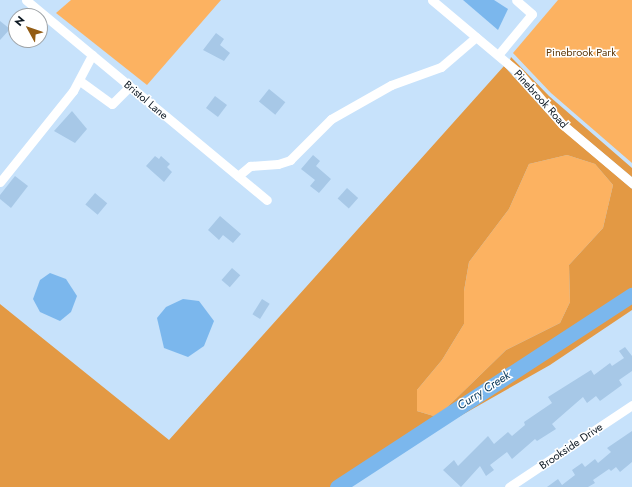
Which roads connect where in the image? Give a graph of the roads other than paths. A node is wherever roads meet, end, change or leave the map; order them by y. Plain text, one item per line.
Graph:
1 (26, 0) edge
2 (432, 0) edge
3 (516, 0) edge
4 (476, 37) junction
5 (92, 55) junction
6 (498, 56) junction
7 (80, 80) junction
8 (130, 86) junction
9 (238, 176) junction
10 (0, 182) edge
11 (632, 183) edge
12 (267, 200) dead end
13 (632, 405) edge
14 (509, 487) edge

1 - 5 street, Bristol Lane
2 - 4 street, Pinebrook Road
3 - 6 street
4 - 6 street, Pinebrook Road
4 - 9 street
5 - 7 street
5 - 8 street, Bristol Lane
6 - 11 street, Pinebrook Road
7 - 8 street
7 - 10 street
8 - 9 street, Bristol Lane
9 - 12 street, Bristol Lane
13 - 14 street, Brookside Drive

